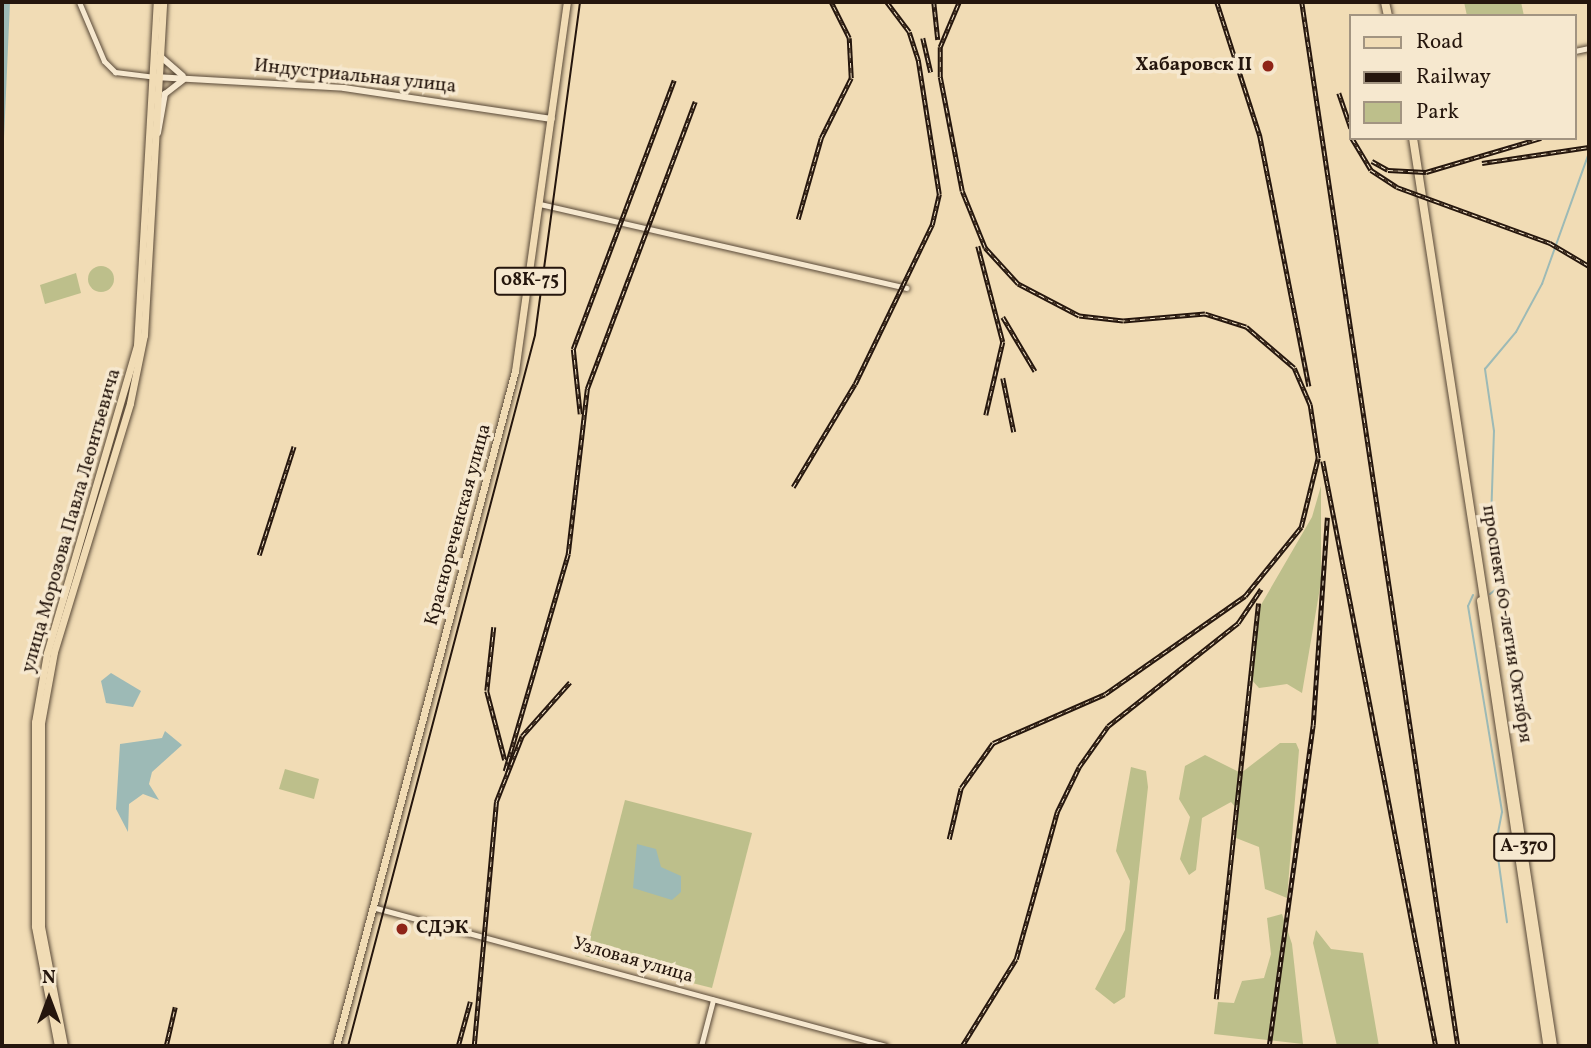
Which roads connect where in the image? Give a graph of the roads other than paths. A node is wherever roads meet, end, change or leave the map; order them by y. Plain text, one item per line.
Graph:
1 (79, 2) edge
2 (157, 2) edge
3 (163, 2) edge
4 (567, 2) edge
5 (160, 40) junction
6 (155, 77) junction
7 (188, 78) junction
8 (552, 118) junction
9 (1413, 140) edge
10 (156, 142) junction
11 (540, 204) junction
12 (1425, 207) junction
13 (907, 288) dead end
14 (372, 907) junction
15 (713, 1000) junction
16 (58, 1046) edge
17 (64, 1046) edge
18 (335, 1046) edge
19 (701, 1046) edge
20 (886, 1046) edge
21 (1548, 1046) edge
22 (1553, 1046) edge

1 - 6 street
2 - 6 main road, улица Морозова Павла Леонтьевича
3 - 5 main road, улица Морозова Павла Леонтьевича
4 - 8 main road, Краснореченская улица
5 - 6 main road, улица Морозова Павла Леонтьевича
5 - 7 main road
6 - 7 main road, Индустриальная улица
6 - 10 main road, улица Морозова Павла Леонтьевича
6 - 16 main road, улица Морозова Павла Леонтьевича
7 - 8 main road, Индустриальная улица
7 - 10 main road
8 - 11 main road, Краснореченская улица / 08К-75
9 - 12 highway, проспект 60-летия Октября / А-370
10 - 17 main road, улица Морозова Павла Леонтьевича
11 - 13 street
11 - 14 main road, Краснореченская улица / 08К-75
12 - 21 highway, проспект 60-летия Октября / А-370
12 - 22 highway, проспект 60-летия Октября / А-370
14 - 15 street, Узловая улица
14 - 18 main road, Краснореченская улица / 08К-75
15 - 19 street
15 - 20 street, Узловая улица

